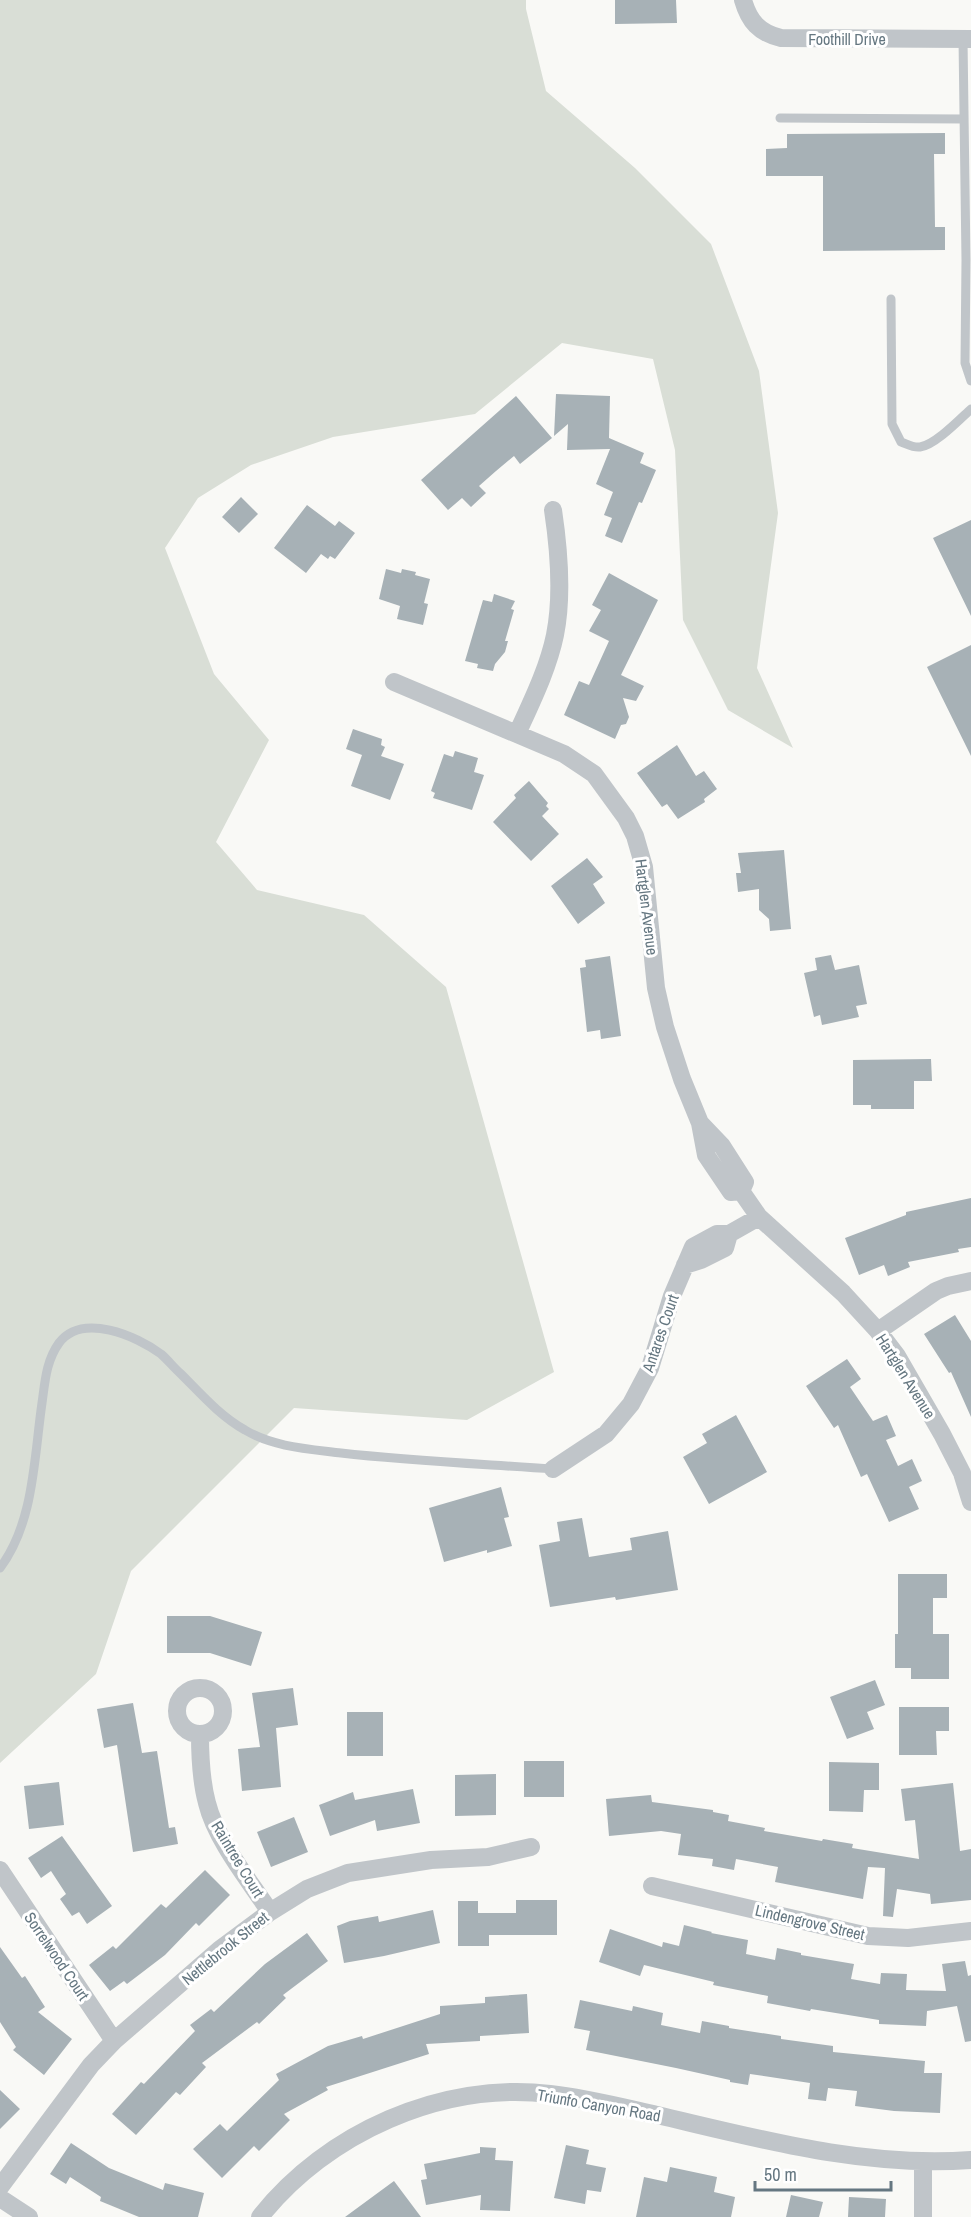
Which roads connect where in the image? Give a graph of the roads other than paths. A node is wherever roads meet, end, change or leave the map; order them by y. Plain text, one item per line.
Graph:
1 (743, 0) edge
2 (967, 39) edge
3 (780, 118) dead end
4 (966, 123) edge
5 (891, 299) dead end
6 (971, 381) edge
7 (971, 409) edge
8 (553, 510) dead end
9 (394, 682) dead end
10 (517, 734) junction
11 (759, 1217) junction
12 (971, 1281) edge
13 (878, 1331) junction
14 (553, 1469) joint
15 (971, 1502) edge
16 (0, 1568) edge
17 (200, 1734) dead end
18 (531, 1847) dead end
19 (0, 1870) edge
20 (652, 1886) dead end
21 (270, 1912) junction
22 (971, 1931) edge
23 (114, 2041) junction
24 (971, 2160) edge
25 (923, 2162) junction
26 (0, 2187) edge
27 (0, 2198) edge
28 (29, 2217) edge
29 (260, 2217) edge
30 (923, 2217) edge

1 - 2 street, Foothill Drive
2 - 4 lane
3 - 4 lane
4 - 6 lane
5 - 7 lane
8 - 10 street
9 - 10 street, Hartglen Avenue
10 - 11 street, Hartglen Avenue
11 - 13 street, Hartglen Avenue
11 - 14 street, Antares Court
12 - 13 street
13 - 15 street, Hartglen Avenue
14 - 16 lane
17 - 21 street, Raintree Court
18 - 21 street, Nettlebrook Street
19 - 23 street, Sorrelwood Court
20 - 22 street, Lindengrove Street
21 - 23 street, Nettlebrook Street
23 - 26 street, Nettlebrook Street
24 - 25 street, Triunfo Canyon Road
25 - 29 street, Triunfo Canyon Road
25 - 30 street
27 - 28 street

